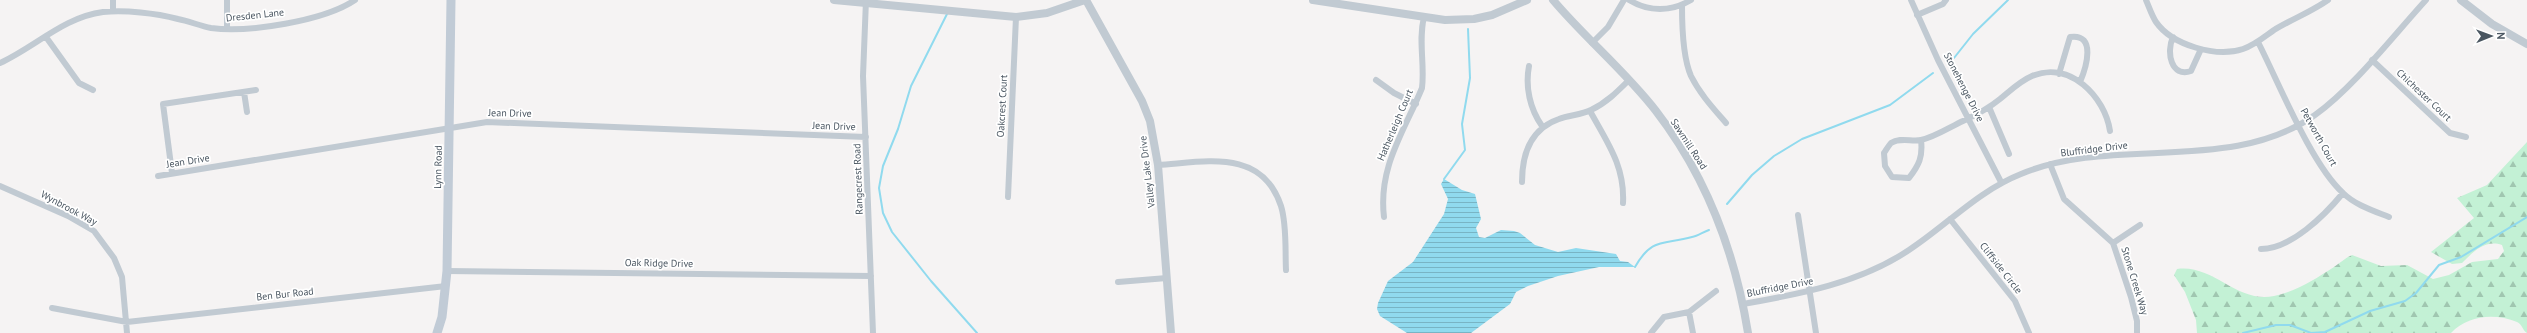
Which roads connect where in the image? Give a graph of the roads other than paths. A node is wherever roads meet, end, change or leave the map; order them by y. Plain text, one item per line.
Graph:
1 (113, 0) edge
2 (227, 0) edge
3 (355, 0) edge
4 (451, 0) edge
5 (834, 0) edge
6 (1085, 0) edge
7 (1313, 0) edge
8 (1526, 0) edge
9 (1552, 0) edge
10 (1624, 0) edge
11 (1629, 0) edge
12 (1691, 0) edge
13 (1911, 0) edge
14 (1946, 0) edge
15 (2146, 0) edge
16 (2328, 0) edge
17 (2426, 0) edge
18 (2461, 0) edge
19 (866, 1) edge
20 (1682, 6) junction
21 (113, 12) junction
22 (1917, 15) junction
23 (1016, 17) junction
24 (1424, 17) junction
25 (227, 29) junction
26 (46, 37) junction
27 (2173, 37) junction
28 (2258, 42) junction
29 (1592, 44) junction
30 (2527, 44) edge
31 (2202, 49) junction
32 (2372, 60) junction
33 (0, 63) edge
34 (1529, 66) dead end
35 (2059, 74) junction
36 (1376, 80) dead end
37 (1629, 80) junction
38 (2080, 82) junction
39 (93, 90) dead end
40 (256, 90) dead end
41 (244, 92) junction
42 (1416, 104) junction
43 (1990, 107) junction
44 (1590, 111) junction
45 (247, 112) dead end
46 (1968, 119) junction
47 (1726, 123) dead end
48 (2299, 124) junction
49 (1542, 126) junction
50 (450, 128) junction
51 (2110, 131) dead end
52 (866, 137) junction
53 (2466, 137) dead end
54 (1921, 140) junction
55 (2009, 154) dead end
56 (2050, 164) junction
57 (1158, 165) junction
58 (172, 173) junction
59 (158, 176) dead end
60 (1522, 182) dead end
61 (2001, 182) junction
62 (0, 186) edge
63 (2343, 193) junction
64 (1008, 197) dead end
65 (1623, 203) dead end
66 (1798, 215) dead end
67 (1384, 217) dead end
68 (2389, 217) dead end
69 (1950, 219) junction
70 (2140, 225) dead end
71 (2113, 243) junction
72 (2261, 249) dead end
73 (1286, 270) dead end
74 (447, 271) junction
75 (871, 276) junction
76 (1167, 278) junction
77 (1118, 282) dead end
78 (446, 286) junction
79 (1716, 291) dead end
80 (1810, 292) junction
81 (1743, 304) junction
82 (52, 308) dead end
83 (1689, 312) junction
84 (127, 322) junction
85 (128, 333) edge
86 (437, 333) edge
87 (873, 333) edge
88 (1171, 333) edge
89 (1651, 333) edge
90 (1693, 333) edge
91 (1748, 333) edge
92 (1816, 333) edge
93 (2029, 333) edge
94 (2137, 333) edge

1 - 21 street
2 - 25 street
3 - 25 street, Dresden Lane
4 - 50 main road, Lynn Road
5 - 19 street
6 - 23 street
6 - 57 street, Valley Lake Drive
7 - 24 street
8 - 24 street
9 - 29 street, Sawmill Road
10 - 29 street
11 - 20 street
12 - 20 street
13 - 22 street, Stonehenge Drive
14 - 22 street
15 - 27 street
16 - 28 street
17 - 32 street, Bluffridge Drive
18 - 30 street
19 - 23 street
19 - 52 street, Rangecrest Road
20 - 47 street
21 - 25 street, Dresden Lane
21 - 26 street, Dresden Lane
22 - 46 street, Stonehenge Drive
23 - 64 street, Oakcrest Court
24 - 42 street, Hatherleigh Court
26 - 33 street, Dresden Lane
26 - 39 street
27 - 31 street
27 - 31 street
28 - 31 street
28 - 48 street, Petworth Court
29 - 37 street, Sawmill Road
32 - 48 street, Bluffridge Drive
32 - 53 street, Chichester Court
34 - 49 street
35 - 38 street
35 - 38 street
35 - 43 street
36 - 42 street
37 - 44 street
37 - 81 street, Sawmill Road
38 - 51 street
40 - 41 street
41 - 45 street
41 - 58 street
42 - 67 street, Hatherleigh Court
43 - 46 street
43 - 55 street
44 - 49 street
44 - 65 street
46 - 54 street
46 - 61 street, Stonehenge Drive
48 - 56 street, Bluffridge Drive
48 - 63 street, Petworth Court
49 - 60 street
50 - 52 street, Jean Drive
50 - 58 street, Jean Drive
50 - 74 main road, Lynn Road
52 - 75 street, Rangecrest Road
54 - 54 street
56 - 61 street, Bluffridge Drive
56 - 71 street, Stone Creek Way
57 - 73 street
57 - 76 street, Valley Lake Drive
58 - 59 street, Jean Drive
61 - 69 street, Bluffridge Drive
62 - 84 street, Wynbrook Way
63 - 68 street, Petworth Court
63 - 72 street
66 - 80 street
69 - 80 street, Bluffridge Drive
69 - 93 street, Cliffside Circle
70 - 71 street
71 - 94 street, Stone Creek Way
74 - 75 street, Oak Ridge Drive
74 - 78 main road, Lynn Road
75 - 87 street, Rangecrest Road
76 - 77 street
76 - 88 street, Valley Lake Drive
78 - 84 street, Ben Bur Road
78 - 86 main road, Lynn Road
79 - 83 street
80 - 81 street, Bluffridge Drive
80 - 92 street
81 - 91 street, Sawmill Road
82 - 84 street, Ben Bur Road
83 - 89 street
83 - 90 street
84 - 85 street, Wynbrook Way

